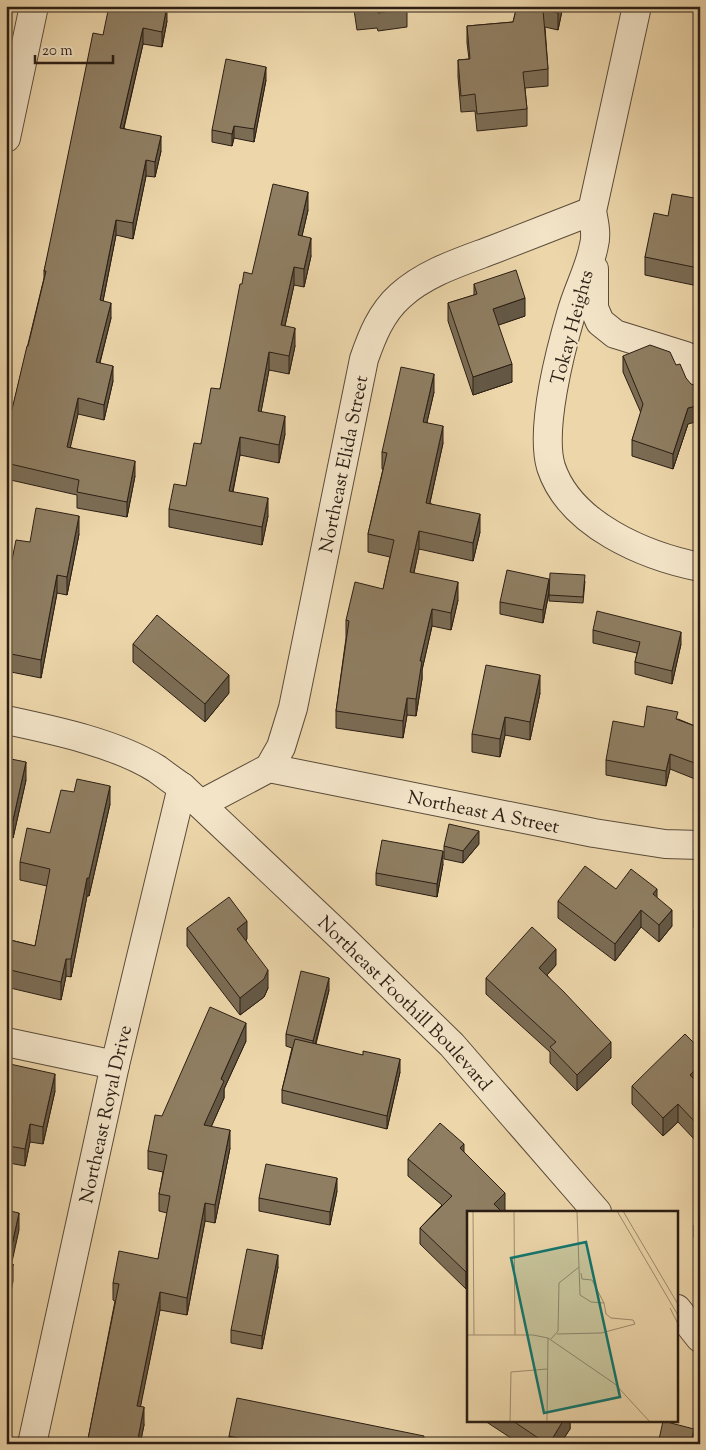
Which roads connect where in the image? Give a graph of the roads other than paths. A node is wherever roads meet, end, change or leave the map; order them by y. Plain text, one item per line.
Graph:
1 (34, 6) edge
2 (637, 6) edge
3 (6, 138) edge
4 (592, 211) junction
5 (594, 245) junction
6 (700, 387) edge
7 (700, 567) edge
8 (6, 720) edge
9 (269, 768) junction
10 (191, 796) junction
11 (700, 845) edge
12 (6, 1042) edge
13 (115, 1065) junction
14 (597, 1211) edge
15 (678, 1310) edge
16 (700, 1338) edge
17 (32, 1444) edge

1 - 3 street
2 - 4 street, Tokay Heights
4 - 5 street, Tokay Heights
4 - 9 street, Northeast Elida Street
5 - 6 street
5 - 7 street, Tokay Heights
8 - 10 street
9 - 10 street
9 - 11 street, Northeast A Street
10 - 13 street, Northeast Royal Drive
10 - 14 street, Northeast Foothill Boulevard
12 - 13 street
13 - 17 street, Northeast Royal Drive
15 - 16 street

